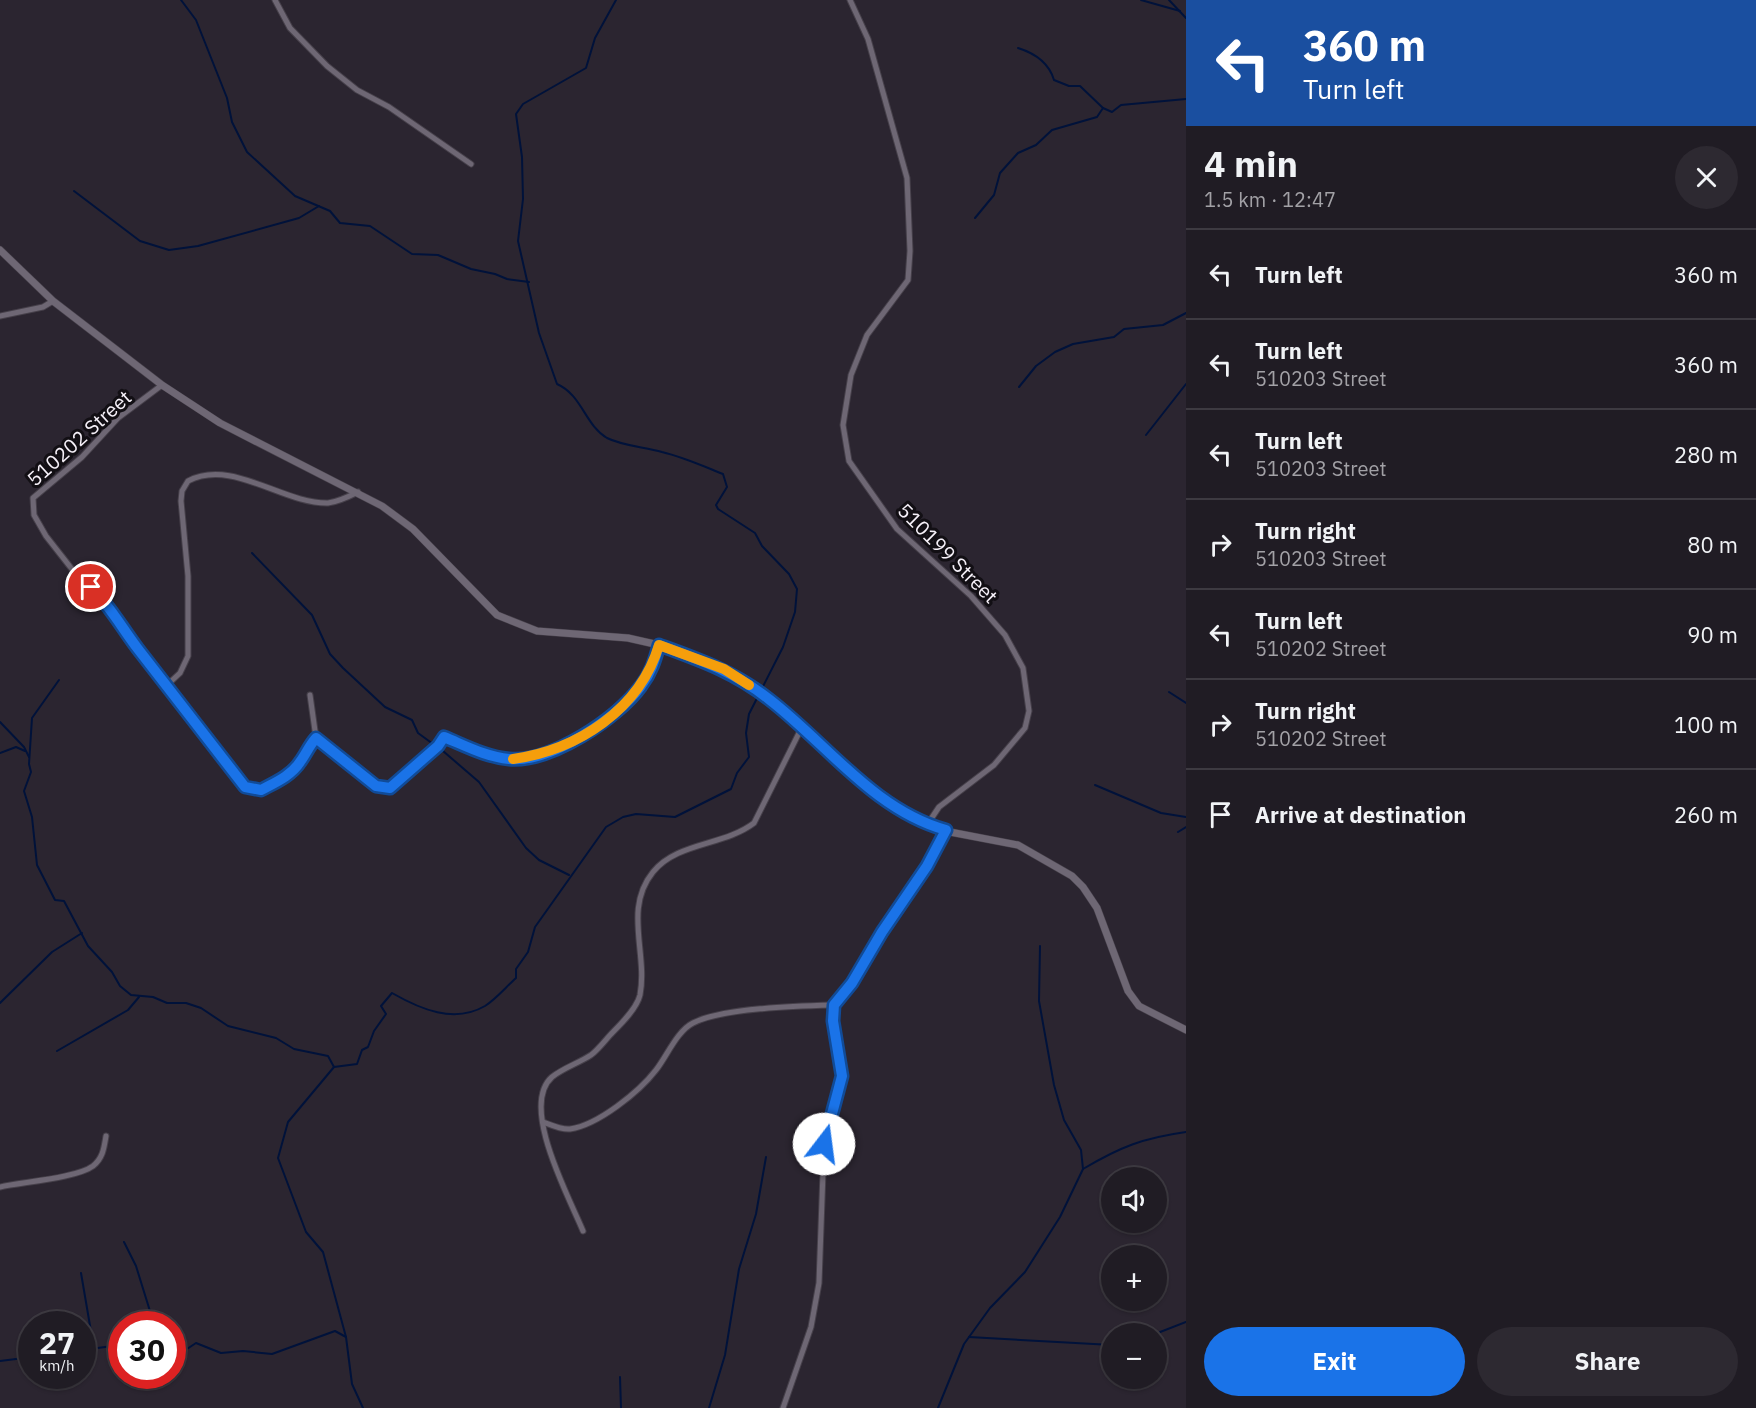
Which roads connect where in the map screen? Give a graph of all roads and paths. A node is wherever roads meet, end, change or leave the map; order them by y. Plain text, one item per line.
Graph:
1 (275, 0) edge
2 (850, 0) edge
3 (471, 164) dead end
4 (0, 250) edge
5 (53, 301) junction
6 (0, 316) edge
7 (162, 385) junction
8 (358, 492) junction
9 (659, 645) junction
10 (166, 686) junction
11 (310, 694) dead end
12 (802, 727) junction
13 (316, 738) junction
14 (927, 825) junction
15 (946, 830) junction
16 (834, 1005) junction
17 (1186, 1030) edge
18 (543, 1122) junction
19 (106, 1136) dead end
20 (0, 1186) edge
21 (583, 1231) dead end
22 (783, 1408) edge

1 - 3 street
2 - 14 street, 510199 Street
4 - 5 street
5 - 6 street
5 - 7 street
7 - 8 street
7 - 10 street, 510202 Street
8 - 9 street
8 - 10 street
9 - 12 street
9 - 13 street
10 - 13 street, 510202 Street
11 - 13 street
12 - 14 street
12 - 18 street
14 - 15 street
15 - 16 street
15 - 17 street
16 - 18 street
16 - 22 street
18 - 21 street
19 - 20 street

